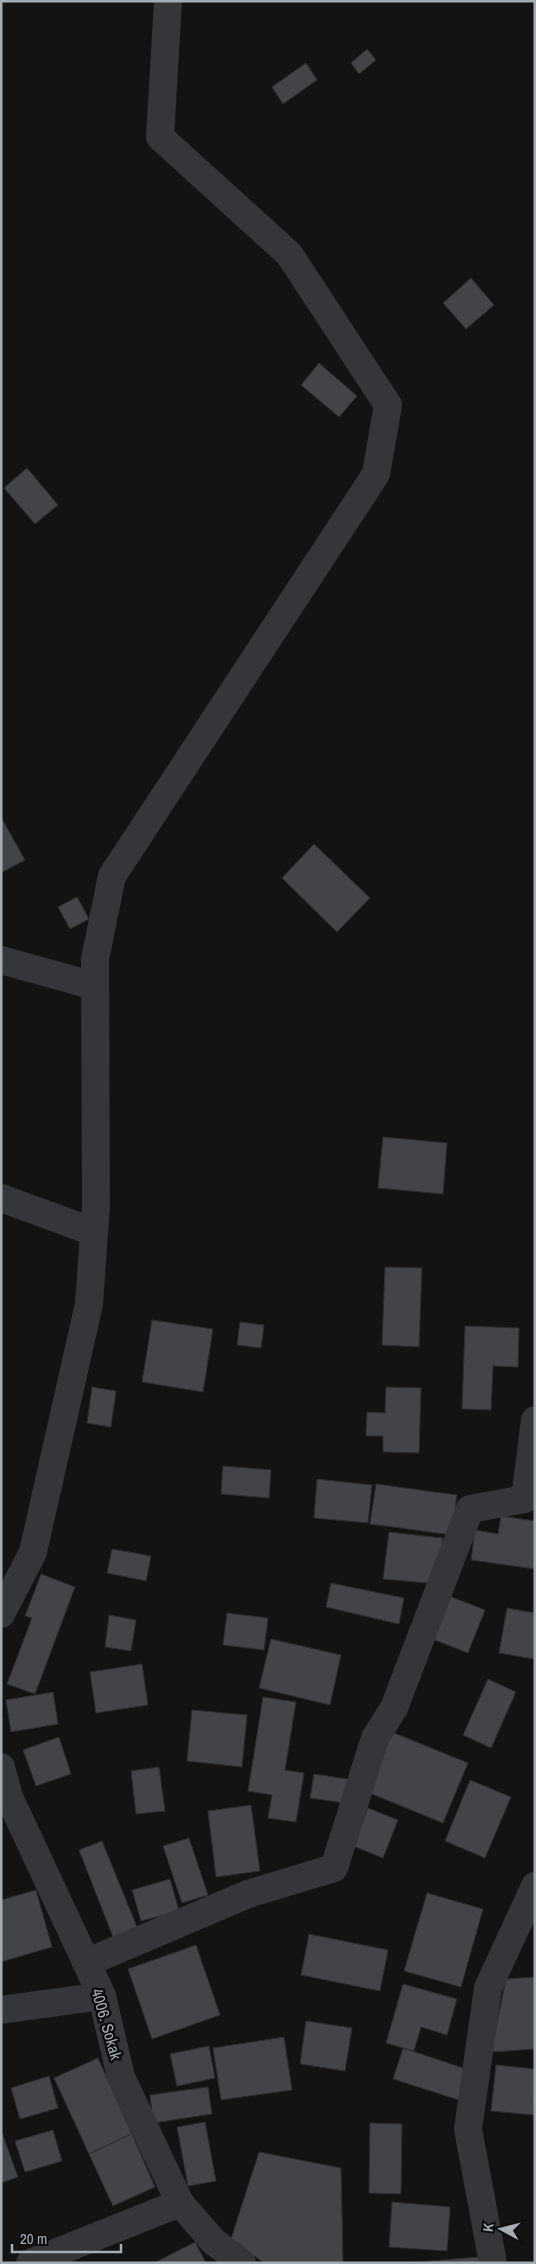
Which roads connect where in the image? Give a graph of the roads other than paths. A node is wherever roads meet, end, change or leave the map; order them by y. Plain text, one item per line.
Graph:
1 (168, 1) edge
2 (1, 960) edge
3 (95, 986) junction
4 (1, 1198) edge
5 (94, 1232) junction
6 (535, 1420) edge
7 (1, 1614) edge
8 (1, 1767) edge
9 (535, 1886) edge
10 (86, 1963) junction
11 (102, 1996) junction
12 (1, 2010) edge
13 (180, 2203) junction
14 (30, 2263) edge
15 (242, 2263) edge
16 (493, 2263) edge

1 - 3 street
2 - 3 street
3 - 5 street
4 - 5 street
5 - 7 street
6 - 10 street
8 - 10 street, 4006. Sokak
9 - 16 street
10 - 11 street, 4006. Sokak
11 - 12 street
11 - 13 street, 4006. Sokak
13 - 14 street
13 - 15 street, 4006. Sokak

